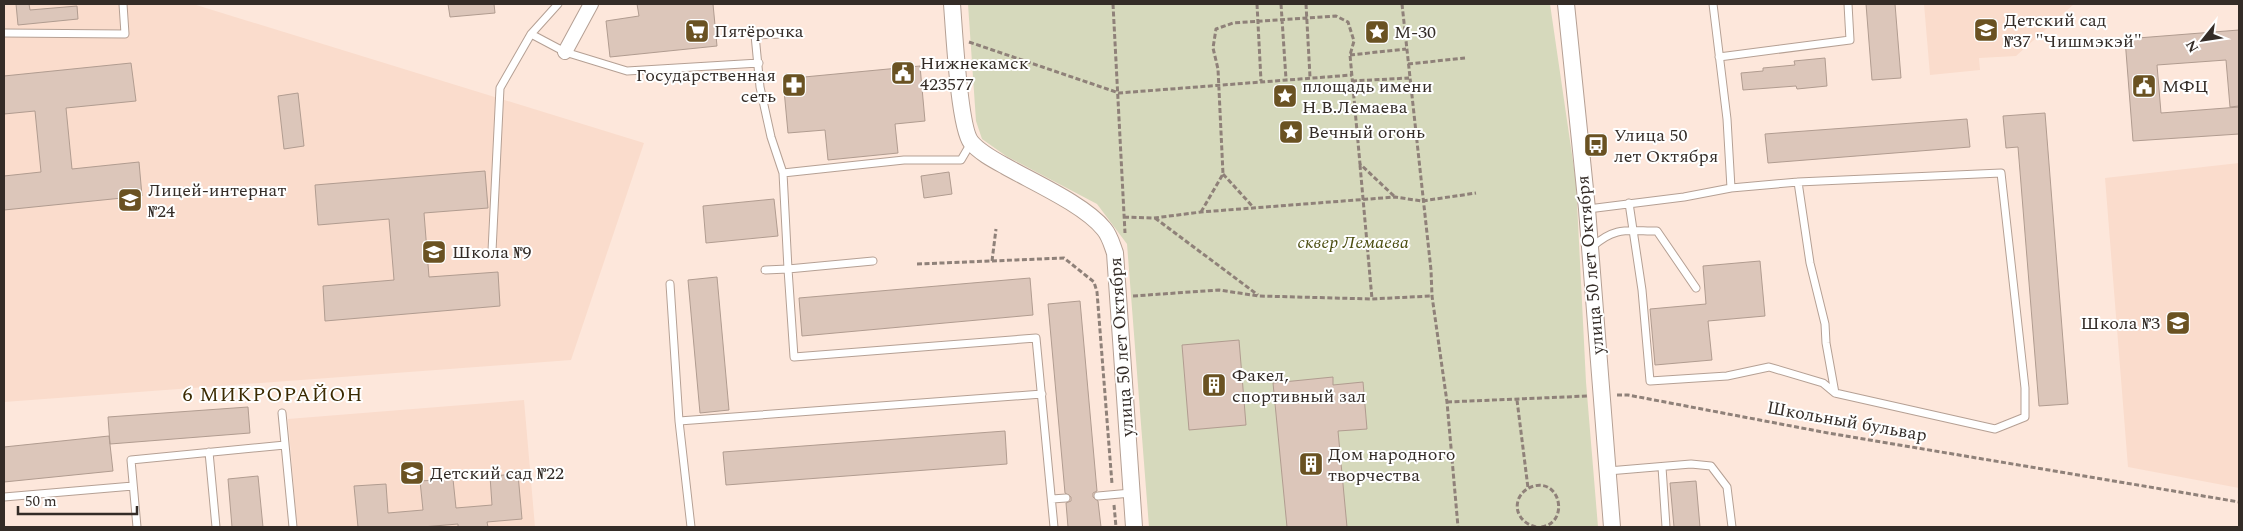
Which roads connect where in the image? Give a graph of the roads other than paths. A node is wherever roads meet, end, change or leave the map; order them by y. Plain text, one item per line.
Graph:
1 (123, 4) edge
2 (558, 4) edge
3 (591, 4) edge
4 (952, 4) edge
5 (1566, 4) edge
6 (1713, 4) edge
7 (1848, 4) edge
8 (4, 33) edge
9 (531, 34) junction
10 (783, 34) dead end
11 (565, 52) junction
12 (1719, 57) junction
13 (759, 63) junction
14 (971, 142) junction
15 (782, 173) junction
16 (1798, 182) junction
17 (1731, 188) junction
18 (1629, 203) junction
19 (1587, 209) junction
20 (1634, 231) junction
21 (1590, 248) junction
22 (492, 251) dead end
23 (873, 261) dead end
24 (788, 269) junction
25 (765, 270) dead end
26 (670, 284) dead end
27 (1696, 288) dead end
28 (1835, 393) junction
29 (1042, 394) junction
30 (282, 413) dead end
31 (679, 421) junction
32 (286, 446) junction
33 (209, 452) junction
34 (1662, 467) junction
35 (1608, 471) junction
36 (133, 486) junction
37 (1131, 493) junction
38 (1098, 496) dead end
39 (4, 497) edge
40 (1066, 498) dead end
41 (1052, 500) junction
42 (136, 527) edge
43 (216, 527) edge
44 (293, 527) edge
45 (691, 527) edge
46 (1054, 527) edge
47 (1134, 527) edge
48 (1612, 527) edge
49 (1666, 527) edge
50 (1732, 527) edge

1 - 8 lane
2 - 9 lane
3 - 11 street
4 - 14 street
5 - 19 street, улица 50 лет Октября
6 - 12 lane
7 - 12 lane
9 - 11 lane
9 - 22 lane
10 - 13 lane
11 - 13 lane
12 - 17 lane
13 - 15 lane
14 - 15 lane
14 - 37 street, улица 50 лет Октября
15 - 24 lane
16 - 17 lane
16 - 28 lane
16 - 28 lane
17 - 18 lane
18 - 19 lane
18 - 20 lane
19 - 21 street, улица 50 лет Октября
20 - 21 lane
20 - 27 lane
20 - 28 lane
21 - 35 street, улица 50 лет Октября
23 - 24 lane
24 - 25 lane
24 - 29 lane
26 - 31 lane
29 - 31 lane
29 - 41 lane
30 - 32 lane
31 - 45 lane
32 - 33 lane
32 - 44 lane
33 - 36 lane
33 - 43 lane
34 - 35 lane
34 - 49 lane
34 - 50 lane
35 - 48 street, улица 50 лет Октября
36 - 39 lane
36 - 42 lane
37 - 38 lane
37 - 47 street, улица 50 лет Октября
40 - 41 lane
41 - 46 lane

